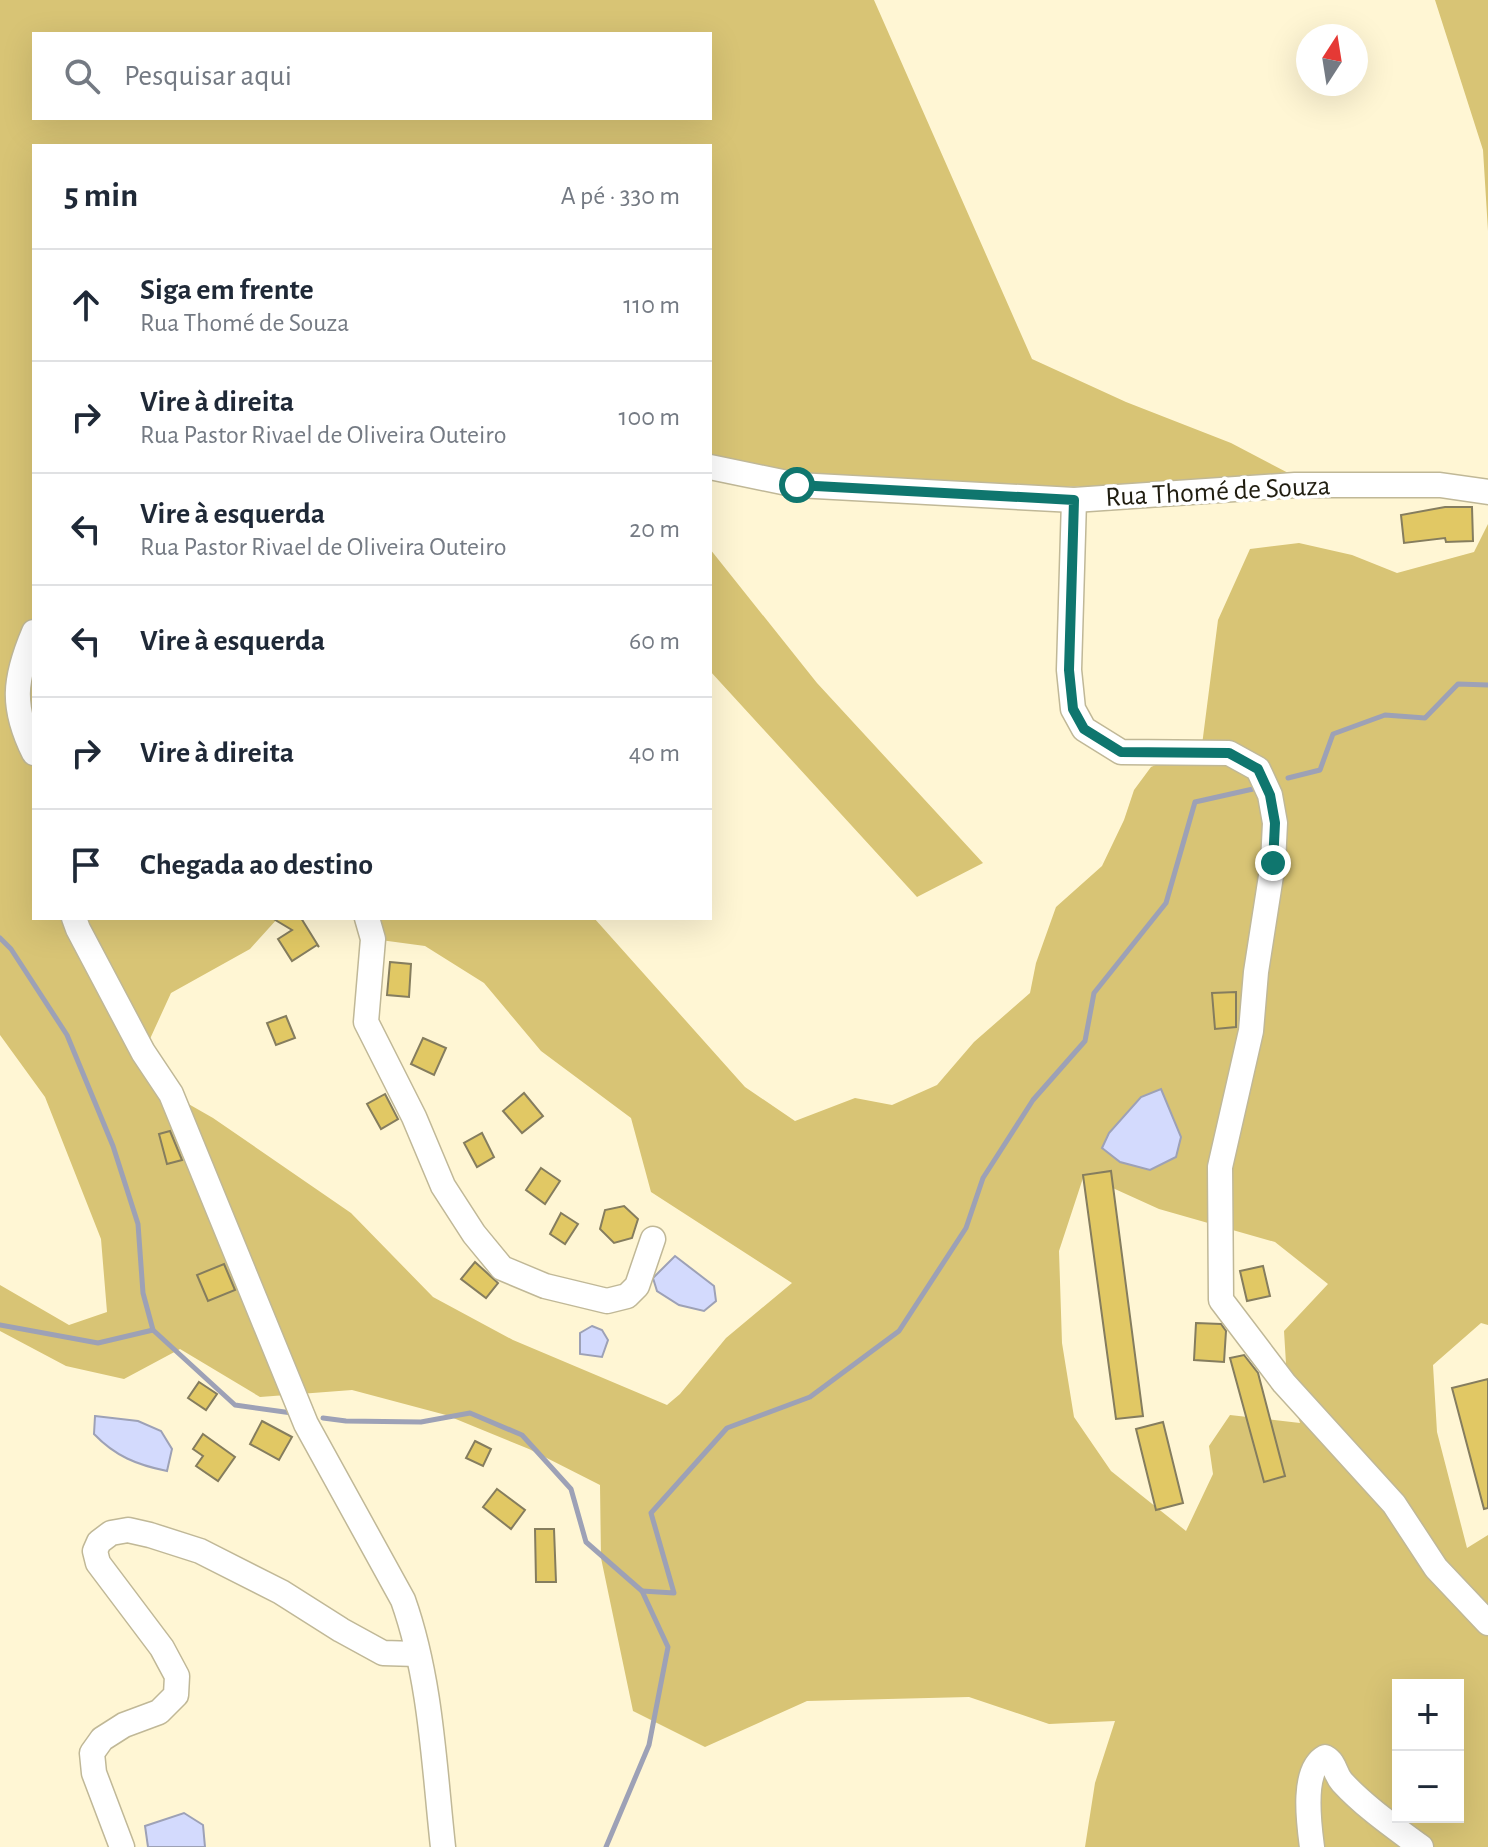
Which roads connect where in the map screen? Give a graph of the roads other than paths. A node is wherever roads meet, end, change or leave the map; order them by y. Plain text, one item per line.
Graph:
1 (712, 467) edge
2 (1488, 492) edge
3 (1074, 500) junction
4 (32, 636) edge
5 (32, 749) edge
6 (75, 920) edge
7 (368, 920) edge
8 (653, 1239) dead end
9 (1488, 1623) edge
10 (417, 1654) junction
11 (122, 1847) edge
12 (443, 1847) edge
13 (1312, 1847) edge
14 (1421, 1847) edge

1 - 3 street, Rua Thomé de Souza
2 - 3 street, Rua Thomé de Souza
3 - 9 street
4 - 5 street
6 - 10 street
7 - 8 street
10 - 11 street
10 - 12 street
13 - 14 street

